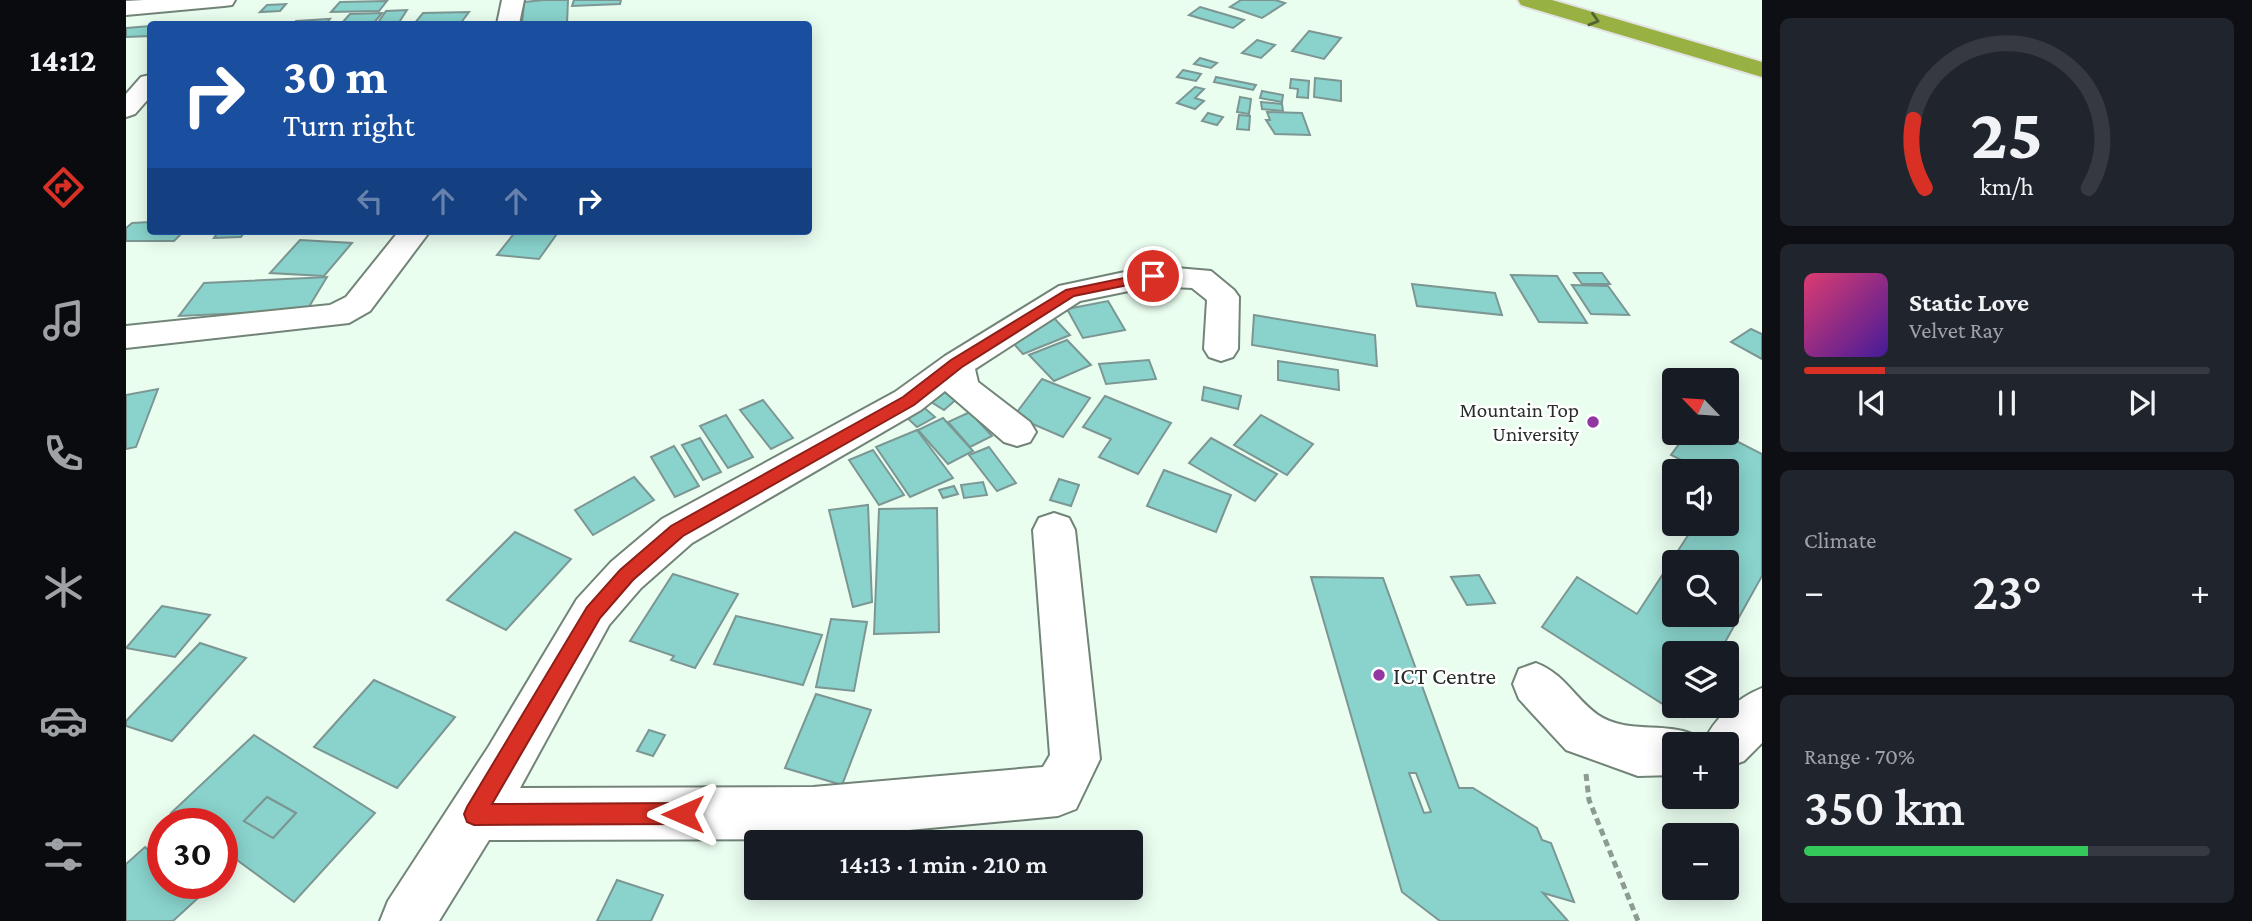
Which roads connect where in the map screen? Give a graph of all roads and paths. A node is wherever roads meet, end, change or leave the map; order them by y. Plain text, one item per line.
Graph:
1 (224, 0) edge
2 (231, 0) edge
3 (513, 0) edge
4 (1529, 0) edge
5 (126, 8) edge
6 (210, 21) edge
7 (509, 21) edge
8 (1762, 70) edge
9 (147, 85) edge
10 (126, 109) edge
11 (412, 235) edge
12 (126, 337) edge
13 (1221, 349) dead end
14 (957, 363) junction
15 (1017, 432) dead end
16 (1054, 530) dead end
17 (1536, 684) dead end
18 (1762, 710) edge
19 (1739, 732) edge
20 (1583, 734) junction
21 (1662, 751) edge
22 (474, 814) junction
23 (408, 921) edge
24 (1638, 921) edge

1 - 5 street
2 - 6 street
3 - 7 street
4 -> 8 highway
9 - 10 street
11 - 12 street
13 - 14 street
14 - 15 street
14 - 22 street
16 - 22 street
17 - 20 street
18 - 19 street
20 - 21 street
20 - 24 path
22 - 23 street

